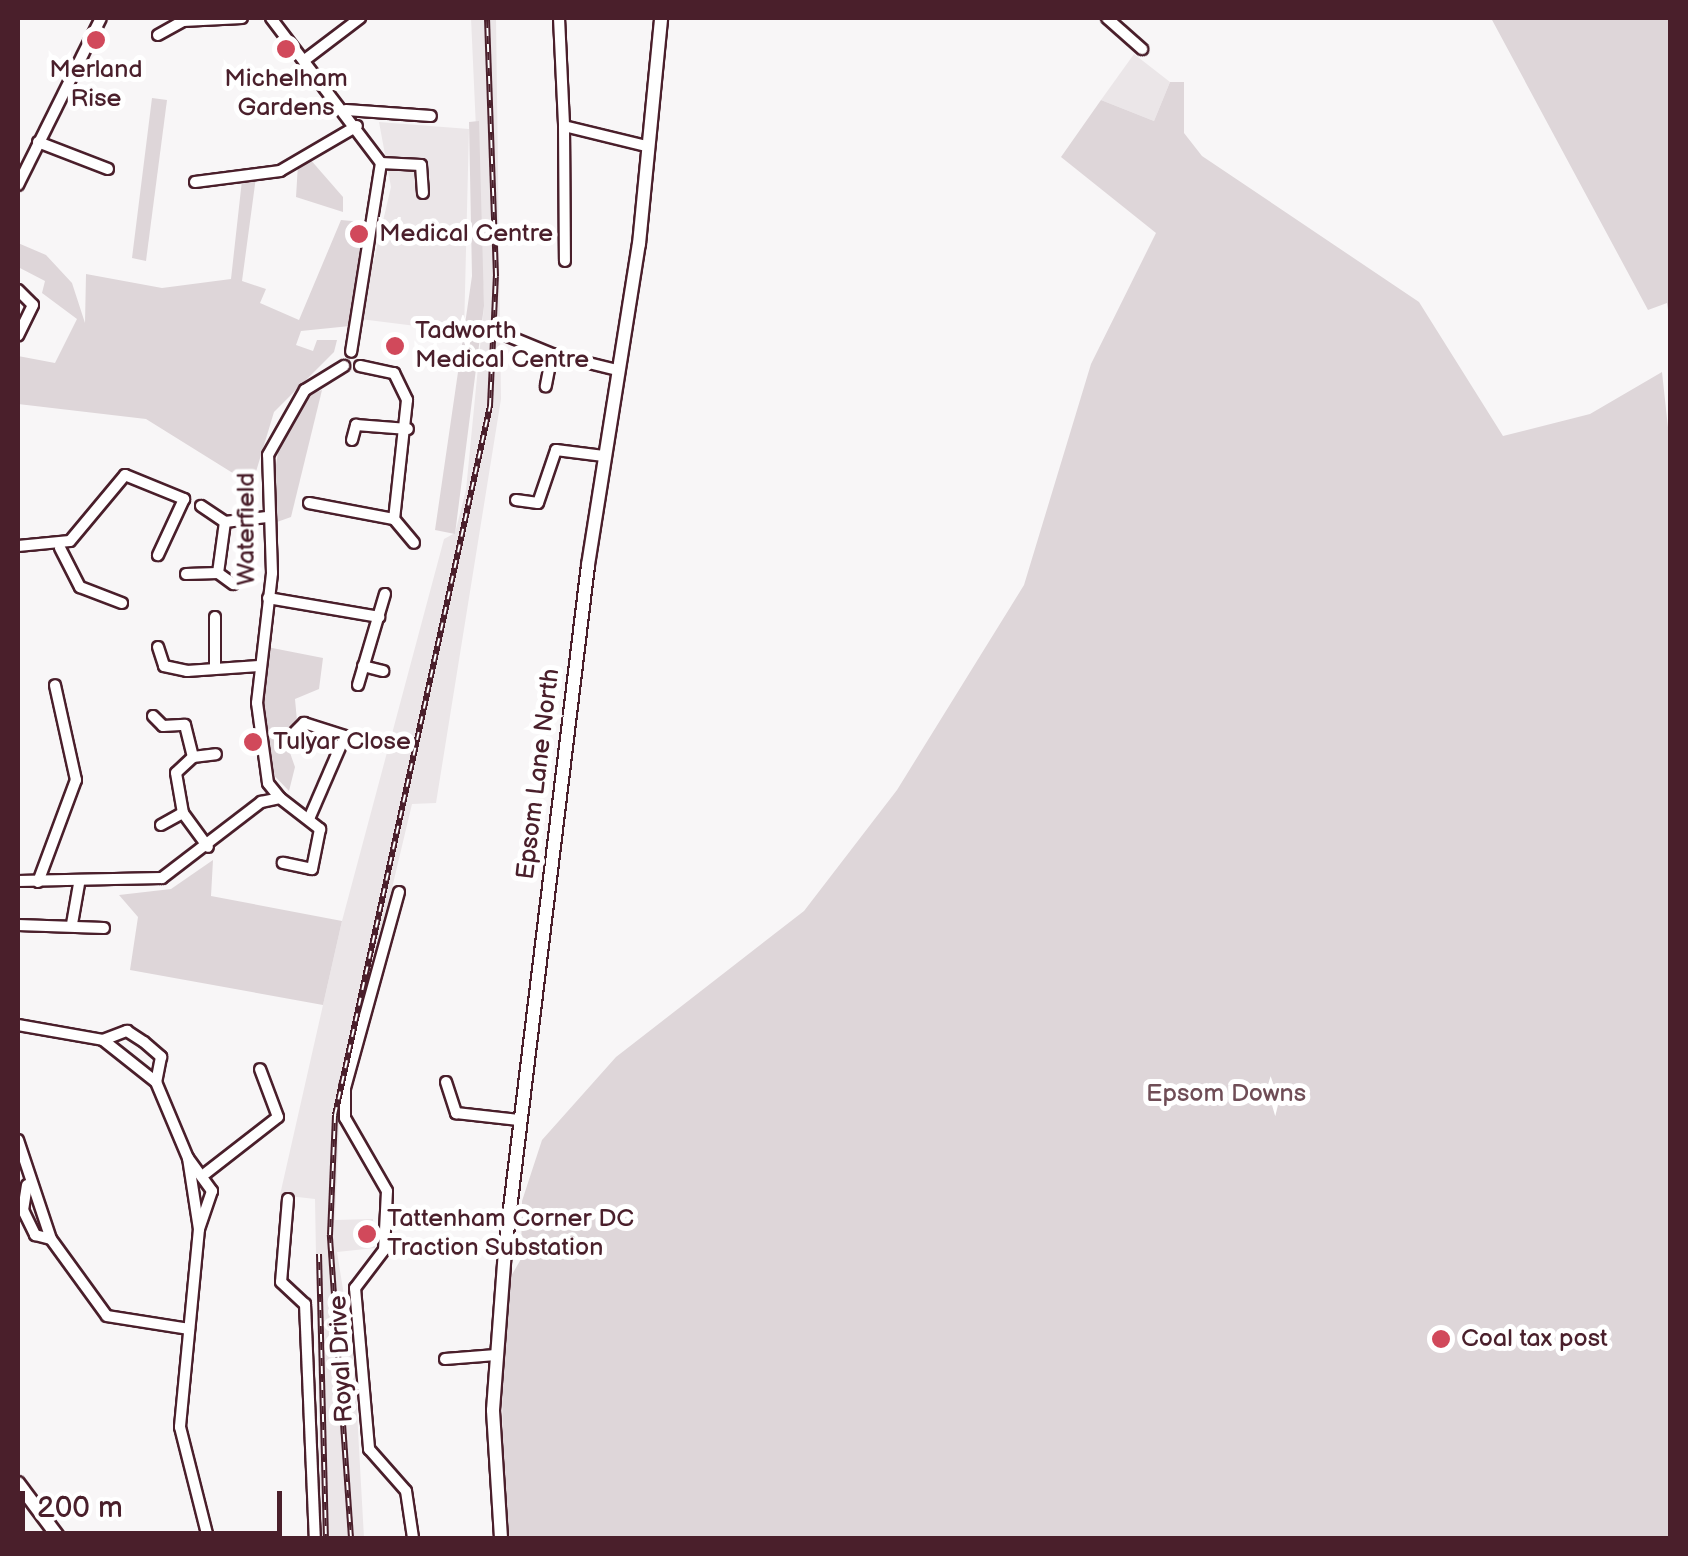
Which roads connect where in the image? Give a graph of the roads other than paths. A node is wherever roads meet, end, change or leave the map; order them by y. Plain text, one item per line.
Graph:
1 (102, 18) edge
2 (242, 18) edge
3 (271, 18) edge
4 (360, 18) edge
5 (559, 18) edge
6 (660, 18) edge
7 (1107, 18) edge
8 (158, 35) dead end
9 (1142, 50) dead end
10 (306, 59) junction
11 (346, 110) junction
12 (431, 116) dead end
13 (356, 126) junction
14 (564, 126) junction
15 (38, 142) junction
16 (646, 146) junction
17 (381, 163) junction
18 (108, 170) dead end
19 (195, 182) dead end
20 (18, 185) edge
21 (424, 193) dead end
22 (565, 261) dead end
23 (18, 290) edge
24 (18, 336) edge
25 (508, 336) dead end
26 (351, 352) junction
27 (552, 354) junction
28 (344, 366) junction
29 (360, 366) junction
30 (617, 370) junction
31 (546, 386) dead end
32 (408, 429) junction
33 (352, 440) dead end
34 (604, 456) junction
35 (516, 500) dead end
36 (309, 503) dead end
37 (202, 506) dead end
38 (268, 517) junction
39 (394, 519) junction
40 (225, 522) junction
41 (414, 543) dead end
42 (18, 546) edge
43 (60, 548) junction
44 (158, 555) dead end
45 (218, 573) junction
46 (186, 574) dead end
47 (233, 584) dead end
48 (386, 594) dead end
49 (268, 598) junction
50 (122, 604) dead end
51 (214, 617) dead end
52 (379, 618) junction
53 (158, 647) dead end
54 (259, 666) junction
55 (363, 666) junction
56 (215, 668) junction
57 (383, 671) dead end
58 (358, 685) dead end
59 (55, 686) dead end
60 (74, 707) dead end
61 (60, 710) junction
62 (154, 716) dead end
63 (295, 732) dead end
64 (345, 736) junction
65 (366, 743) dead end
66 (216, 754) dead end
67 (193, 757) junction
68 (268, 783) junction
69 (280, 798) junction
70 (261, 802) junction
71 (182, 813) junction
72 (309, 819) junction
73 (161, 825) dead end
74 (208, 847) junction
75 (283, 863) dead end
76 (18, 881) edge
77 (38, 882) junction
78 (79, 884) junction
79 (399, 892) dead end
80 (72, 924) junction
81 (18, 925) edge
82 (104, 928) dead end
83 (18, 1024) edge
84 (103, 1040) junction
85 (260, 1068) dead end
86 (156, 1082) junction
87 (446, 1082) dead end
88 (519, 1120) junction
89 (18, 1140) edge
90 (188, 1158) junction
91 (206, 1173) junction
92 (288, 1199) dead end
93 (200, 1229) junction
94 (189, 1329) junction
95 (496, 1354) junction
96 (445, 1359) dead end
97 (18, 1483) edge
98 (58, 1538) edge
99 (208, 1538) edge
100 (316, 1538) edge
101 (414, 1538) edge
102 (501, 1538) edge

1 - 15 street
2 - 8 street
3 - 10 street
4 - 10 street
5 - 14 street
6 - 16 main road, Epsom Lane North
7 - 9 street
10 - 11 street
11 - 12 street
11 - 13 street
13 - 17 street
13 - 19 street
14 - 16 street
14 - 22 street
15 - 18 street
15 - 20 street
16 - 30 main road, Epsom Lane North
17 - 21 street
17 - 26 street
23 - 24 street
25 - 27 street
26 - 28 street
26 - 29 street
27 - 30 street
27 - 31 street
28 - 29 street
28 - 38 street, Waterfield
29 - 32 street
30 - 34 main road, Epsom Lane North
32 - 33 street
32 - 39 street
34 - 35 street
34 - 88 main road, Epsom Lane North
36 - 39 street
37 - 40 street
38 - 40 street
38 - 49 street, Waterfield
39 - 41 street
40 - 45 street
42 - 43 street
43 - 44 street
43 - 50 street
45 - 46 street
45 - 47 street
48 - 52 street
49 - 52 street
49 - 54 street, Waterfield
51 - 56 street
52 - 55 street
53 - 56 street
54 - 56 street
54 - 68 street, Waterfield
55 - 57 street
55 - 58 street
59 - 61 street
60 - 61 street
61 - 77 street
62 - 67 street
63 - 64 street
64 - 65 street
64 - 72 street
66 - 67 street
67 - 71 street
68 - 69 street
68 - 70 street
69 - 70 street
69 - 72 street
70 - 74 street
71 - 73 street
71 - 74 street
72 - 75 street
74 - 78 street
76 - 77 street
77 - 78 street
78 - 80 street
79 - 101 street, Royal Drive
80 - 81 street
80 - 82 street
83 - 84 street
84 - 86 street
84 - 86 street
85 - 91 street
86 - 90 street
87 - 88 street
88 - 95 main road, Epsom Lane North
89 - 94 street
90 - 91 street
90 - 93 street
91 - 93 street
92 - 100 street
93 - 94 street
94 - 99 street
95 - 96 street
95 - 102 main road, Epsom Lane North
97 - 98 main road

